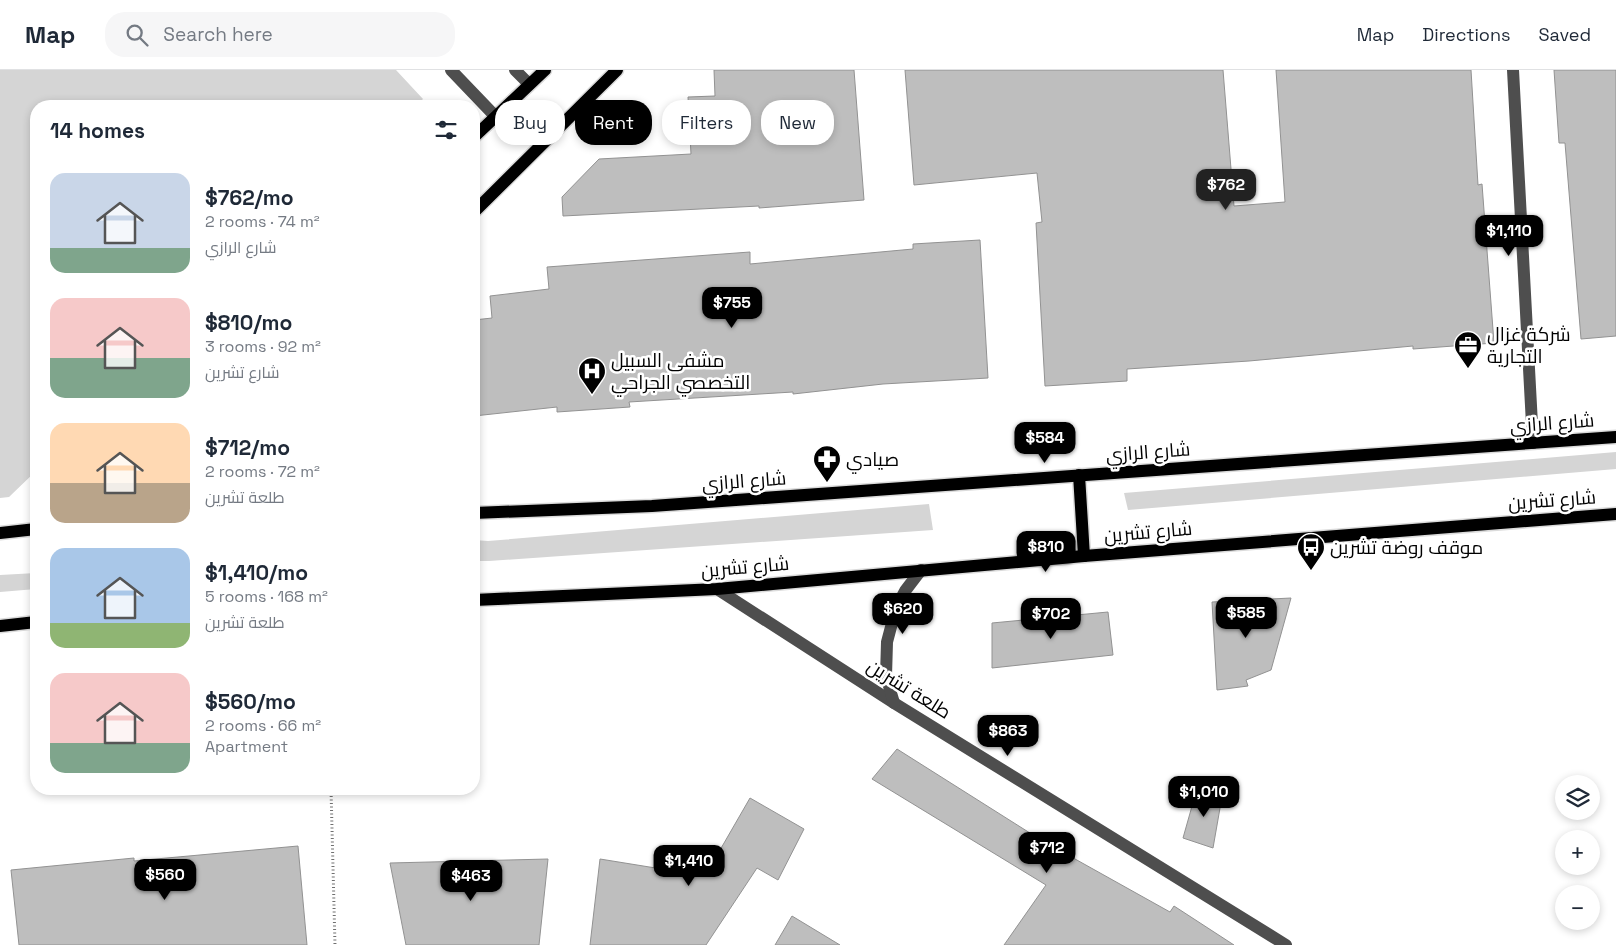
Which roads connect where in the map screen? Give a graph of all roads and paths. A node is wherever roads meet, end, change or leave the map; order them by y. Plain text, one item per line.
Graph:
1 (451, 70) edge
2 (515, 70) edge
3 (545, 70) edge
4 (618, 70) edge
5 (1513, 70) edge
6 (529, 84) junction
7 (480, 100) edge
8 (480, 100) edge
9 (512, 100) edge
10 (495, 116) joint
11 (480, 131) edge
12 (480, 206) edge
13 (1616, 438) edge
14 (1533, 443) junction
15 (1079, 476) junction
16 (480, 513) edge
17 (1616, 514) edge
18 (30, 530) edge
19 (0, 533) edge
20 (1084, 556) junction
21 (921, 570) junction
22 (717, 589) junction
23 (480, 600) edge
24 (30, 623) edge
25 (0, 626) edge
26 (894, 702) junction
27 (331, 795) edge
28 (335, 945) edge
29 (1286, 945) edge

1 - 7 street
2 - 6 street
3 - 6 main road
4 - 12 main road
5 - 14 street
6 - 9 main road
8 - 10 street
10 - 11 main road
13 - 14 main road, شارع الرازي
14 - 15 main road, شارع الرازي
15 - 16 main road, شارع الرازي
15 - 20 main road
17 - 20 main road, شارع تشرين
18 - 19 main road
20 - 21 main road, شارع تشرين
21 - 22 main road, شارع تشرين
21 - 26 street
22 - 23 main road, شارع تشرين
22 - 26 street, طلعة تشرين
24 - 25 main road
26 - 29 street, طلعة تشرين
27 - 28 path

